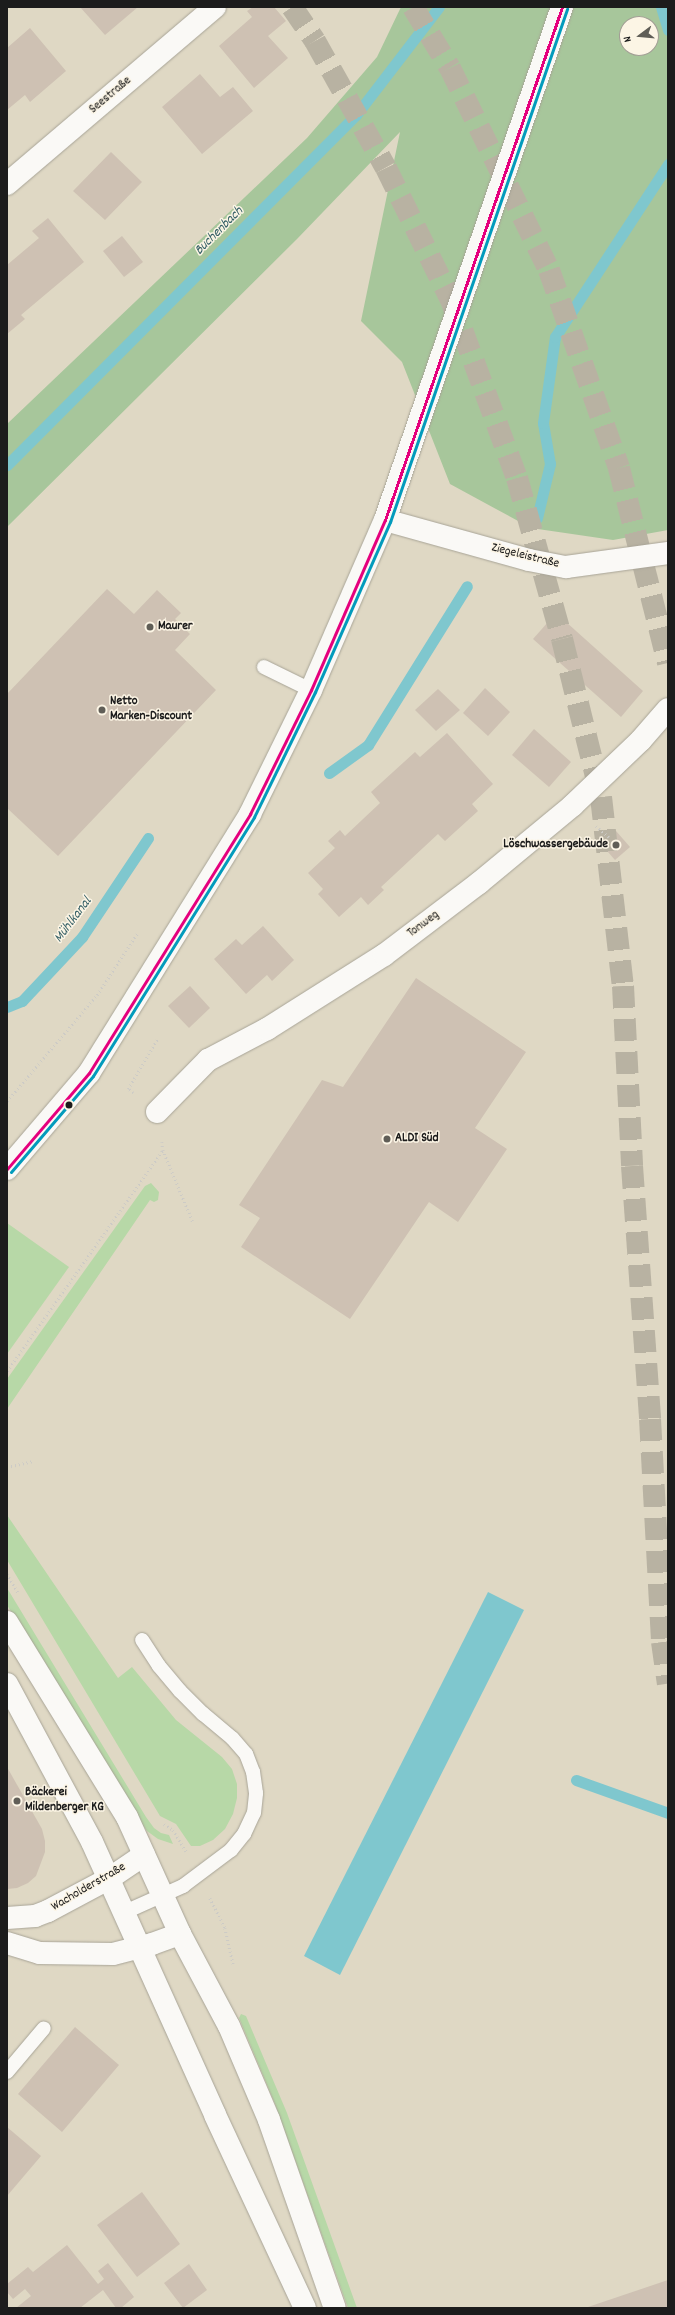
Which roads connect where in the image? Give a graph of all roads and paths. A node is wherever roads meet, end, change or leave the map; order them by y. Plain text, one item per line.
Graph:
1 (215, 7) edge
2 (562, 7) edge
3 (7, 184) edge
4 (385, 520) junction
5 (668, 553) edge
6 (264, 667) dead end
7 (311, 690) junction
8 (668, 709) edge
9 (140, 929) dead end
10 (7, 1101) edge
11 (157, 1112) dead end
12 (7, 1170) edge
13 (193, 1222) dead end
14 (7, 1371) edge
15 (33, 1461) dead end
16 (7, 1467) edge
17 (7, 1622) edge
18 (142, 1640) dead end
19 (7, 1684) edge
20 (144, 1855) junction
21 (110, 1878) junction
22 (163, 1896) junction
23 (125, 1912) junction
24 (7, 1918) edge
25 (180, 1934) junction
26 (7, 1943) edge
27 (141, 1947) junction
28 (44, 2028) dead end
29 (7, 2072) edge
30 (305, 2308) edge
31 (335, 2308) edge

1 - 3 street, Seestraße
2 - 4 street
4 - 5 street, Ziegeleistraße
4 - 7 street
6 - 7 lane
7 - 12 street
8 - 11 street, Tonweg
9 - 10 path
13 - 14 path
15 - 16 path
17 - 20 street
18 - 22 lane
19 - 21 street
20 - 21 street, Wacholderstraße
20 - 22 street
21 - 23 street
21 - 24 street, Wacholderstraße
22 - 23 lane
22 - 25 street
23 - 27 street
25 - 27 street
25 - 31 street
26 - 27 street
27 - 30 street
28 - 29 lane

